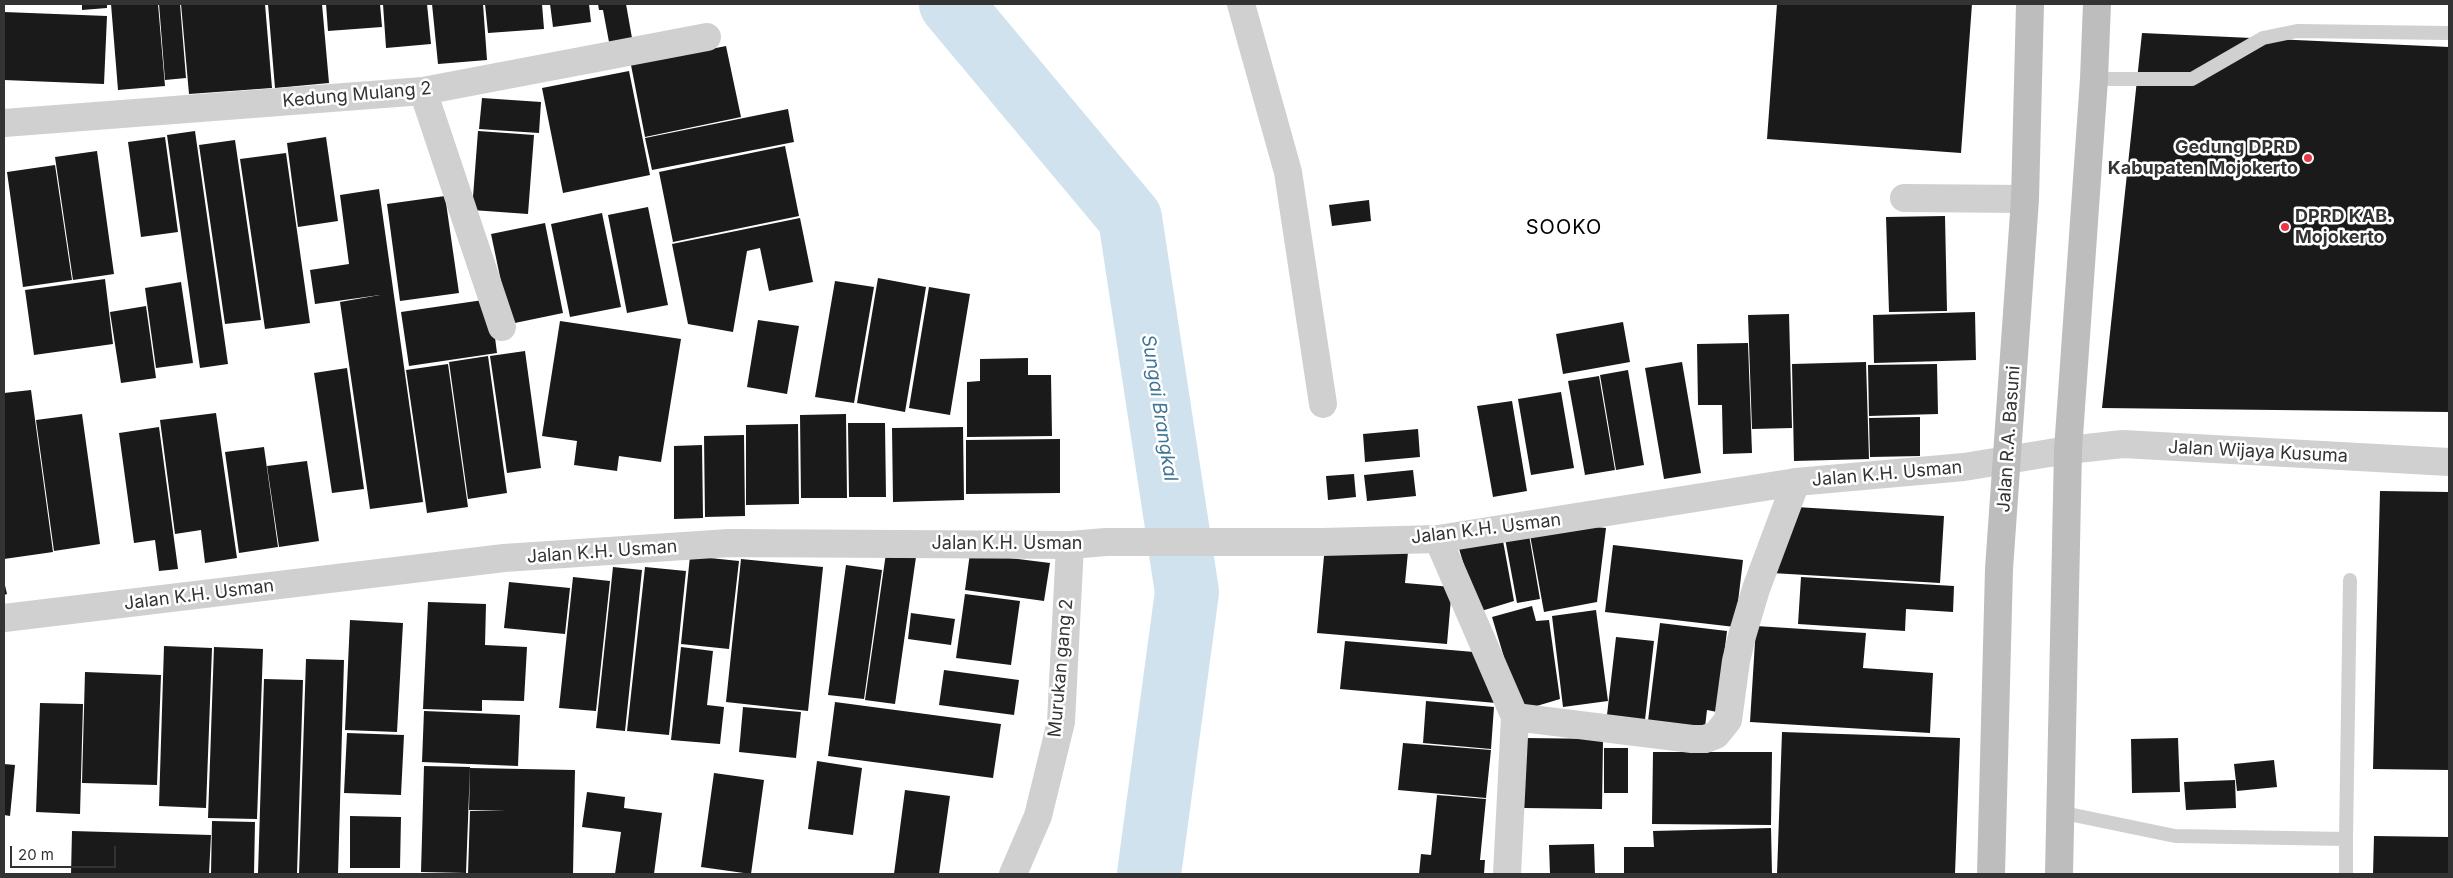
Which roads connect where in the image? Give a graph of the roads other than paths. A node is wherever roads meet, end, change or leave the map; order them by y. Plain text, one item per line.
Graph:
1 (1241, 4) edge
2 (2030, 4) edge
3 (2097, 4) edge
4 (2449, 33) edge
5 (707, 37) dead end
6 (2094, 79) junction
7 (423, 91) junction
8 (4, 123) edge
9 (1904, 198) dead end
10 (2025, 199) junction
11 (502, 327) dead end
12 (1323, 404) dead end
13 (2068, 450) junction
14 (2008, 461) junction
15 (2449, 462) edge
16 (1796, 482) junction
17 (1438, 539) junction
18 (1070, 545) junction
19 (2350, 580) dead end
20 (4, 618) edge
21 (1515, 716) junction
22 (2059, 812) junction
23 (2346, 839) junction
24 (1014, 874) edge
25 (1507, 874) edge
26 (1991, 874) edge
27 (2058, 874) edge
28 (2346, 874) edge

1 - 12 street
2 - 10 main road, Jalan R.A. Basuni
3 - 6 main road
4 - 6 lane
5 - 7 street, Kedung Mulang 2
6 - 13 main road
7 - 8 street, Kedung Mulang 2
7 - 11 street
9 - 10 street
10 - 14 main road, Jalan R.A. Basuni
13 - 14 street, Jalan Wijaya Kusuma
13 - 15 street, Jalan Wijaya Kusuma
13 - 22 main road
14 - 16 street, Jalan K.H. Usman
14 - 26 main road, Jalan R.A. Basuni
16 - 17 street, Jalan K.H. Usman
16 - 21 street
17 - 18 street, Jalan K.H. Usman
17 - 21 street
18 - 20 street, Jalan K.H. Usman
18 - 24 street, Murukan gang 2
19 - 23 lane
21 - 25 street
22 - 23 lane
22 - 27 main road
23 - 28 lane

